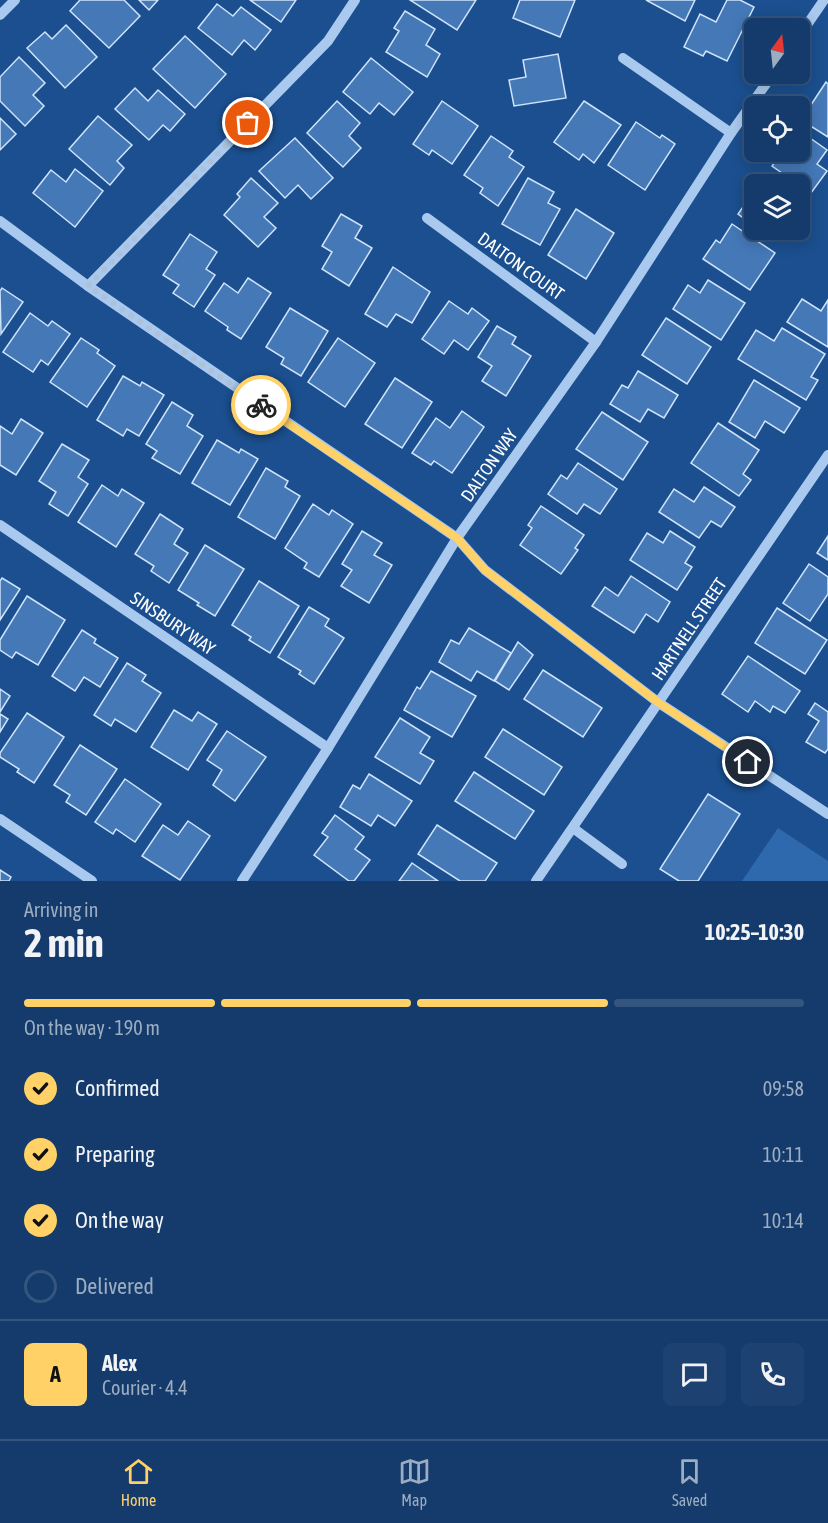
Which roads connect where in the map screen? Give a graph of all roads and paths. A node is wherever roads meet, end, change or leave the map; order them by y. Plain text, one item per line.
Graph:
1 (15, 0) edge
2 (355, 0) edge
3 (824, 0) edge
4 (0, 15) edge
5 (810, 20) edge
6 (623, 58) dead end
7 (766, 84) edge
8 (731, 133) junction
9 (427, 218) dead end
10 (0, 221) edge
11 (88, 286) junction
12 (597, 342) junction
13 (828, 455) edge
14 (0, 525) edge
15 (457, 538) junction
16 (659, 703) junction
17 (327, 748) junction
18 (828, 814) edge
19 (0, 819) edge
20 (573, 828) junction
21 (622, 864) dead end
22 (92, 881) edge
23 (242, 881) edge
24 (536, 881) edge

1 - 4 street
2 - 11 street
3 - 5 street
6 - 8 street
7 - 8 street, DALTON WAY
8 - 12 street, DALTON WAY
9 - 12 street, DALTON COURT
10 - 11 street
11 - 15 street
12 - 15 street, DALTON WAY
13 - 16 street, HARTNELL STREET
14 - 17 street, SINSBURY WAY
15 - 16 street
15 - 17 street, DALTON WAY
16 - 18 street
16 - 20 street, HARTNELL STREET
17 - 23 street, DALTON WAY
19 - 22 street
20 - 21 street
20 - 24 street, HARTNELL STREET

